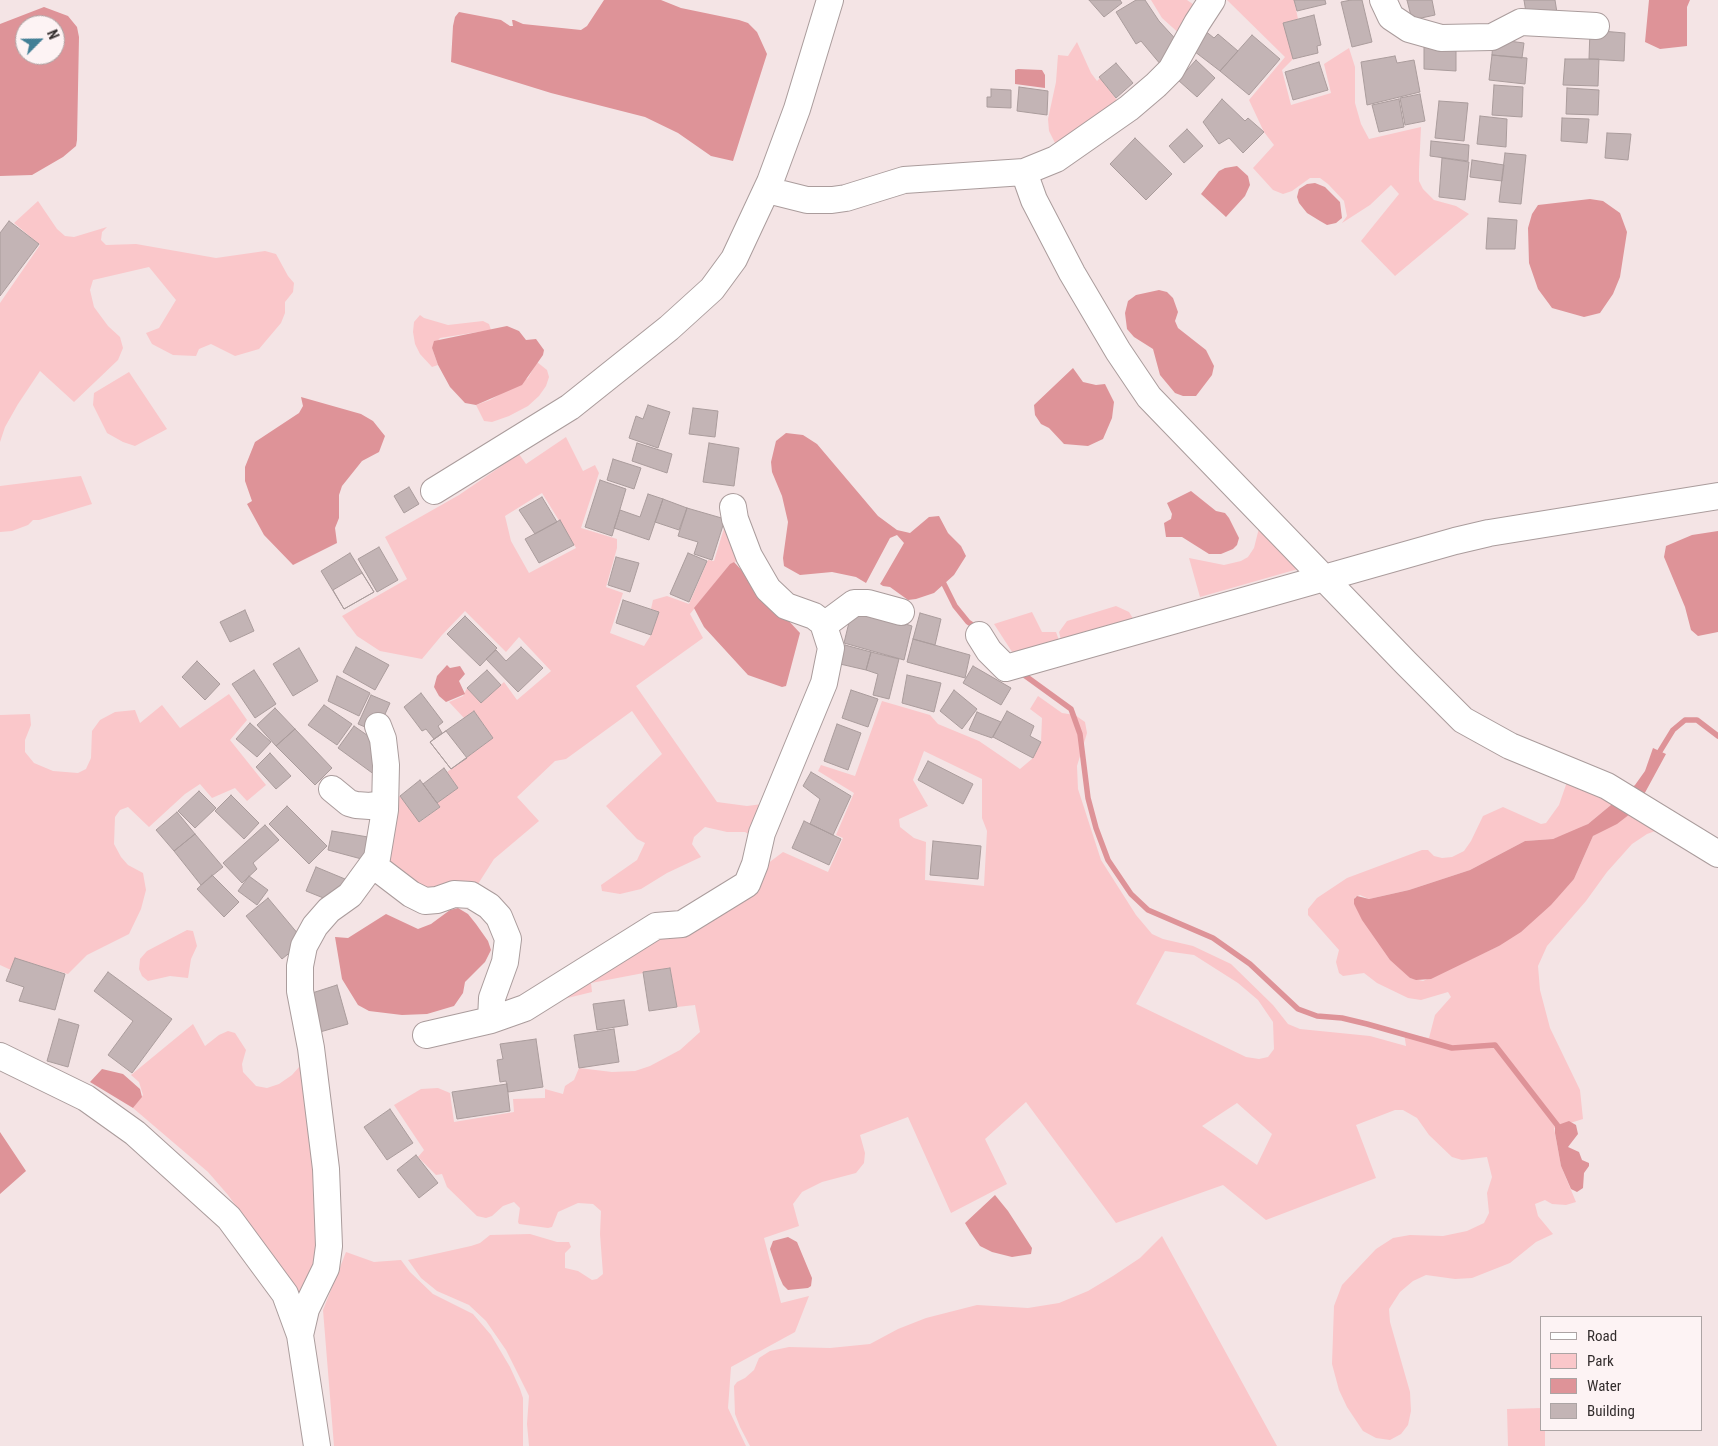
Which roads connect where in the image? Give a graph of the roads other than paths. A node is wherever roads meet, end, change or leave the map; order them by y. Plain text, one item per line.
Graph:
1 (830, 0) edge
2 (1212, 0) edge
3 (1383, 0) edge
4 (1596, 26) dead end
5 (1024, 172) junction
6 (767, 190) junction
7 (434, 491) dead end
8 (1718, 496) edge
9 (733, 507) dead end
10 (1324, 578) junction
11 (901, 612) dead end
12 (822, 623) junction
13 (979, 635) dead end
14 (378, 726) dead end
15 (332, 789) dead end
16 (385, 803) junction
17 (1718, 854) edge
18 (373, 865) junction
19 (491, 1020) junction
20 (426, 1035) dead end
21 (0, 1056) edge
22 (300, 1335) junction
23 (317, 1446) edge

1 - 6 street
2 - 5 street
3 - 4 street
5 - 6 street
5 - 10 street
6 - 7 street
8 - 10 street
9 - 12 street
10 - 13 street
10 - 17 street
11 - 12 street
12 - 19 street
14 - 16 street
15 - 16 street
16 - 18 street
18 - 19 street
18 - 22 street
19 - 20 street
21 - 22 street
22 - 23 street

